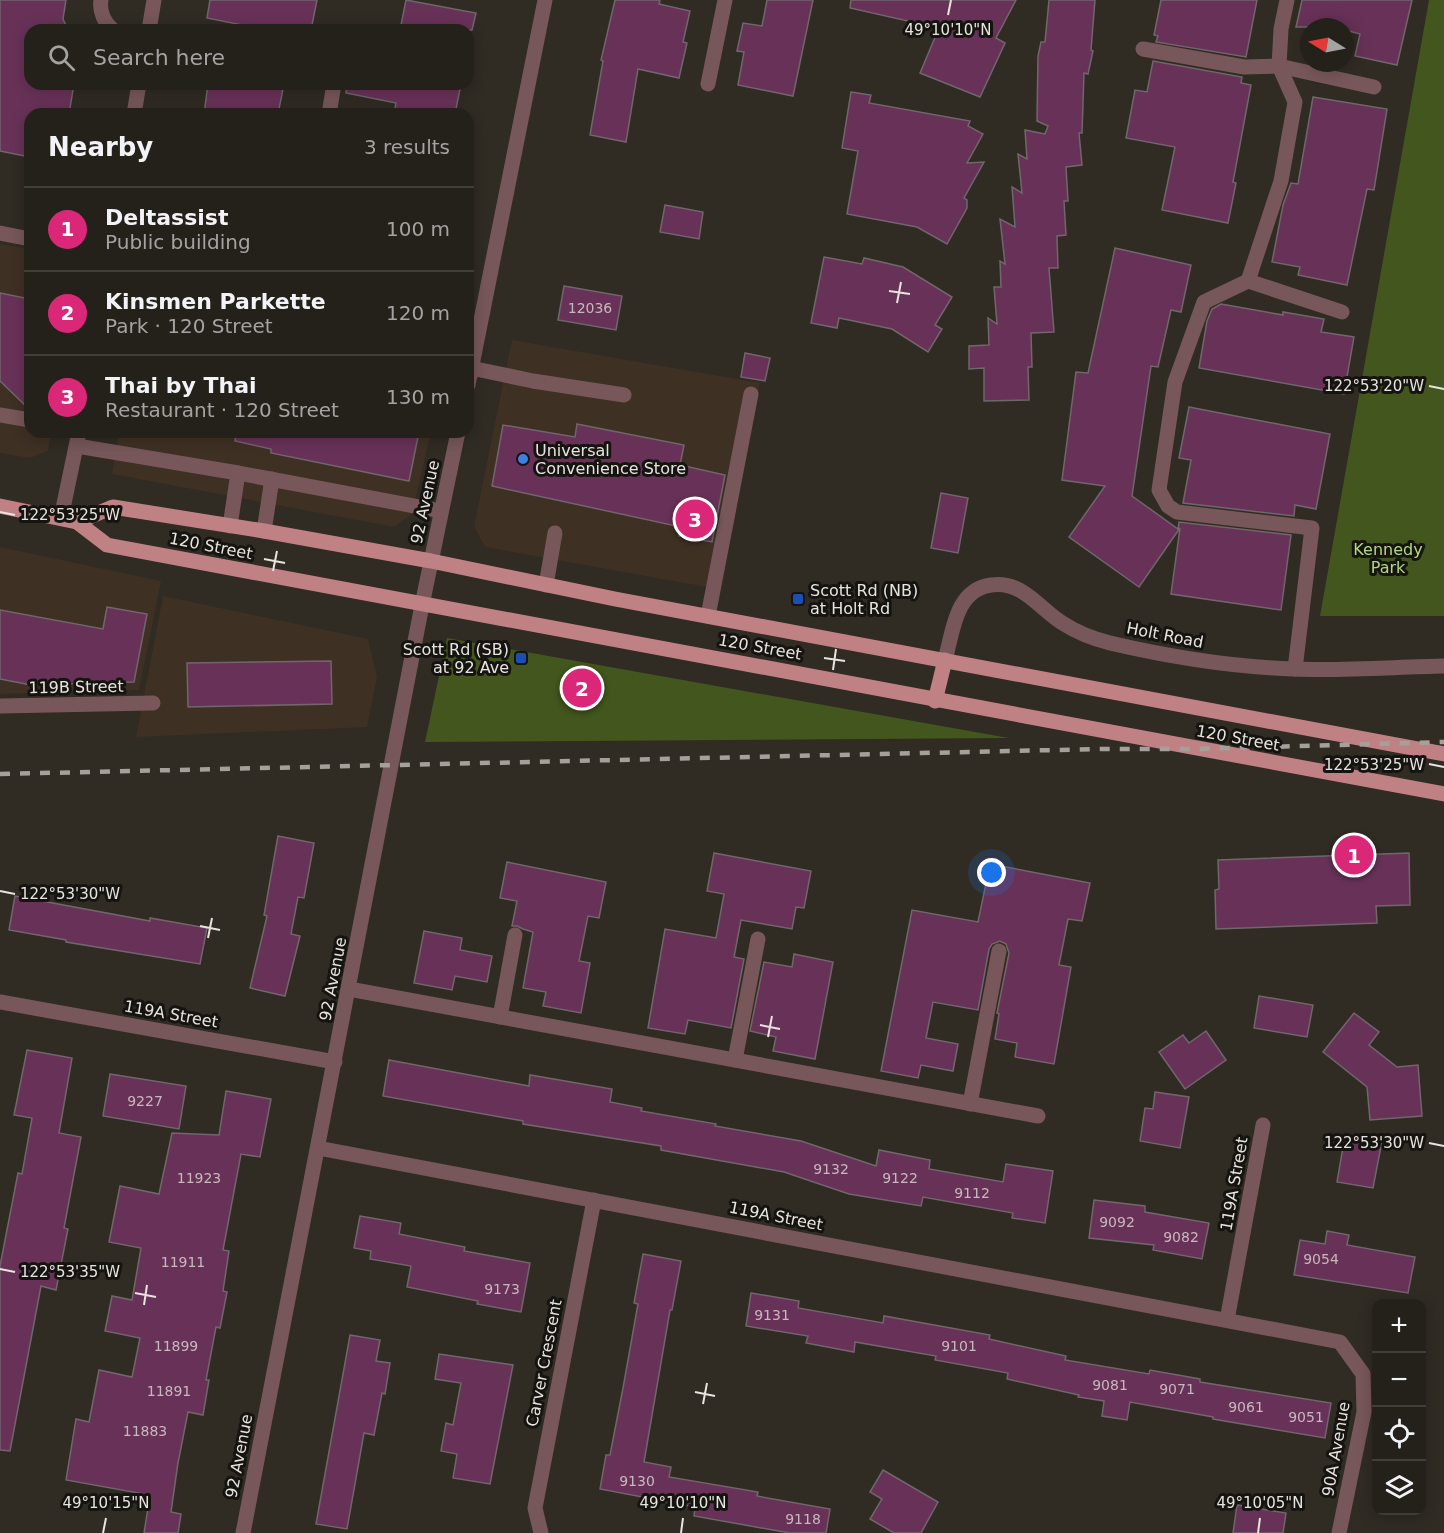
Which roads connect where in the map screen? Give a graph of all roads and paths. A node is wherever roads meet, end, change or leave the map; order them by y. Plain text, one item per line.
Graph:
1 (101, 0) edge
2 (154, 0) edge
3 (545, 0) edge
4 (725, 0) edge
5 (1287, 0) edge
6 (106, 24) edge
7 (150, 24) edge
8 (1143, 49) dead end
9 (1279, 66) junction
10 (708, 84) dead end
11 (1374, 87) dead end
12 (138, 90) edge
13 (333, 90) edge
14 (135, 108) edge
15 (330, 108) edge
16 (0, 233) edge
17 (24, 238) edge
18 (1248, 280) junction
19 (1342, 312) dead end
20 (474, 353) edge
21 (474, 369) edge
22 (624, 394) dead end
23 (751, 394) dead end
24 (0, 415) edge
25 (24, 419) edge
26 (457, 438) edge
27 (78, 439) edge
28 (238, 473) junction
29 (272, 479) junction
30 (0, 506) edge
31 (441, 511) junction
32 (69, 520) junction
33 (230, 525) junction
34 (264, 531) junction
35 (555, 533) dead end
36 (431, 561) junction
37 (546, 585) junction
38 (422, 605) junction
39 (708, 616) junction
40 (945, 660) junction
41 (1444, 666) edge
42 (1295, 669) junction
43 (935, 701) junction
44 (153, 703) dead end
45 (0, 706) edge
46 (1444, 754) edge
47 (1444, 794) edge
48 (515, 935) dead end
49 (758, 939) dead end
50 (999, 951) dead end
51 (349, 989) junction
52 (0, 1002) edge
53 (500, 1017) junction
54 (735, 1060) junction
55 (335, 1062) junction
56 (970, 1104) junction
57 (1038, 1116) dead end
58 (1263, 1125) dead end
59 (318, 1148) junction
60 (594, 1200) junction
61 (1227, 1320) junction
62 (1340, 1342) joint
63 (243, 1533) edge
64 (541, 1533) edge
65 (1339, 1533) edge

1 - 6 street
2 - 7 street
3 - 20 street
4 - 10 street
5 - 9 street
8 - 9 street
9 - 11 street
9 - 18 street
12 - 14 street
13 - 15 street
16 - 17 street
18 - 19 street
18 - 42 street
21 - 22 street
23 - 39 street
24 - 25 street
26 - 31 street, 92 Avenue
27 - 28 street
27 - 32 street
28 - 29 street
28 - 33 street
29 - 31 street
29 - 34 street
30 - 32 main road, 120 Street
31 - 36 street, 92 Avenue
32 - 33 main road, 120 Street
32 - 38 main road, 120 Street
33 - 34 main road, 120 Street
34 - 36 main road, 120 Street
35 - 37 street
36 - 37 main road, 120 Street
36 - 38 street, 92 Avenue
37 - 39 main road, 120 Street
38 - 43 main road, 120 Street
38 - 51 street, 92 Avenue
39 - 40 main road, 120 Street
40 - 42 street, Holt Road
40 - 43 main road
40 - 46 main road, 120 Street
41 - 42 street, Holt Road
43 - 47 main road, 120 Street
44 - 45 street, 119B Street
48 - 53 street
49 - 54 street
50 - 56 street
51 - 53 street
51 - 55 street, 92 Avenue
52 - 55 street, 119A Street
53 - 54 street
54 - 56 street
55 - 59 street, 92 Avenue
56 - 57 street
58 - 61 street, 119A Street
59 - 60 street, 119A Street
59 - 63 street, 92 Avenue
60 - 61 street, 119A Street
60 - 64 street, Carver Crescent
61 - 62 street, 119A Street
62 - 65 street, 90A Avenue

